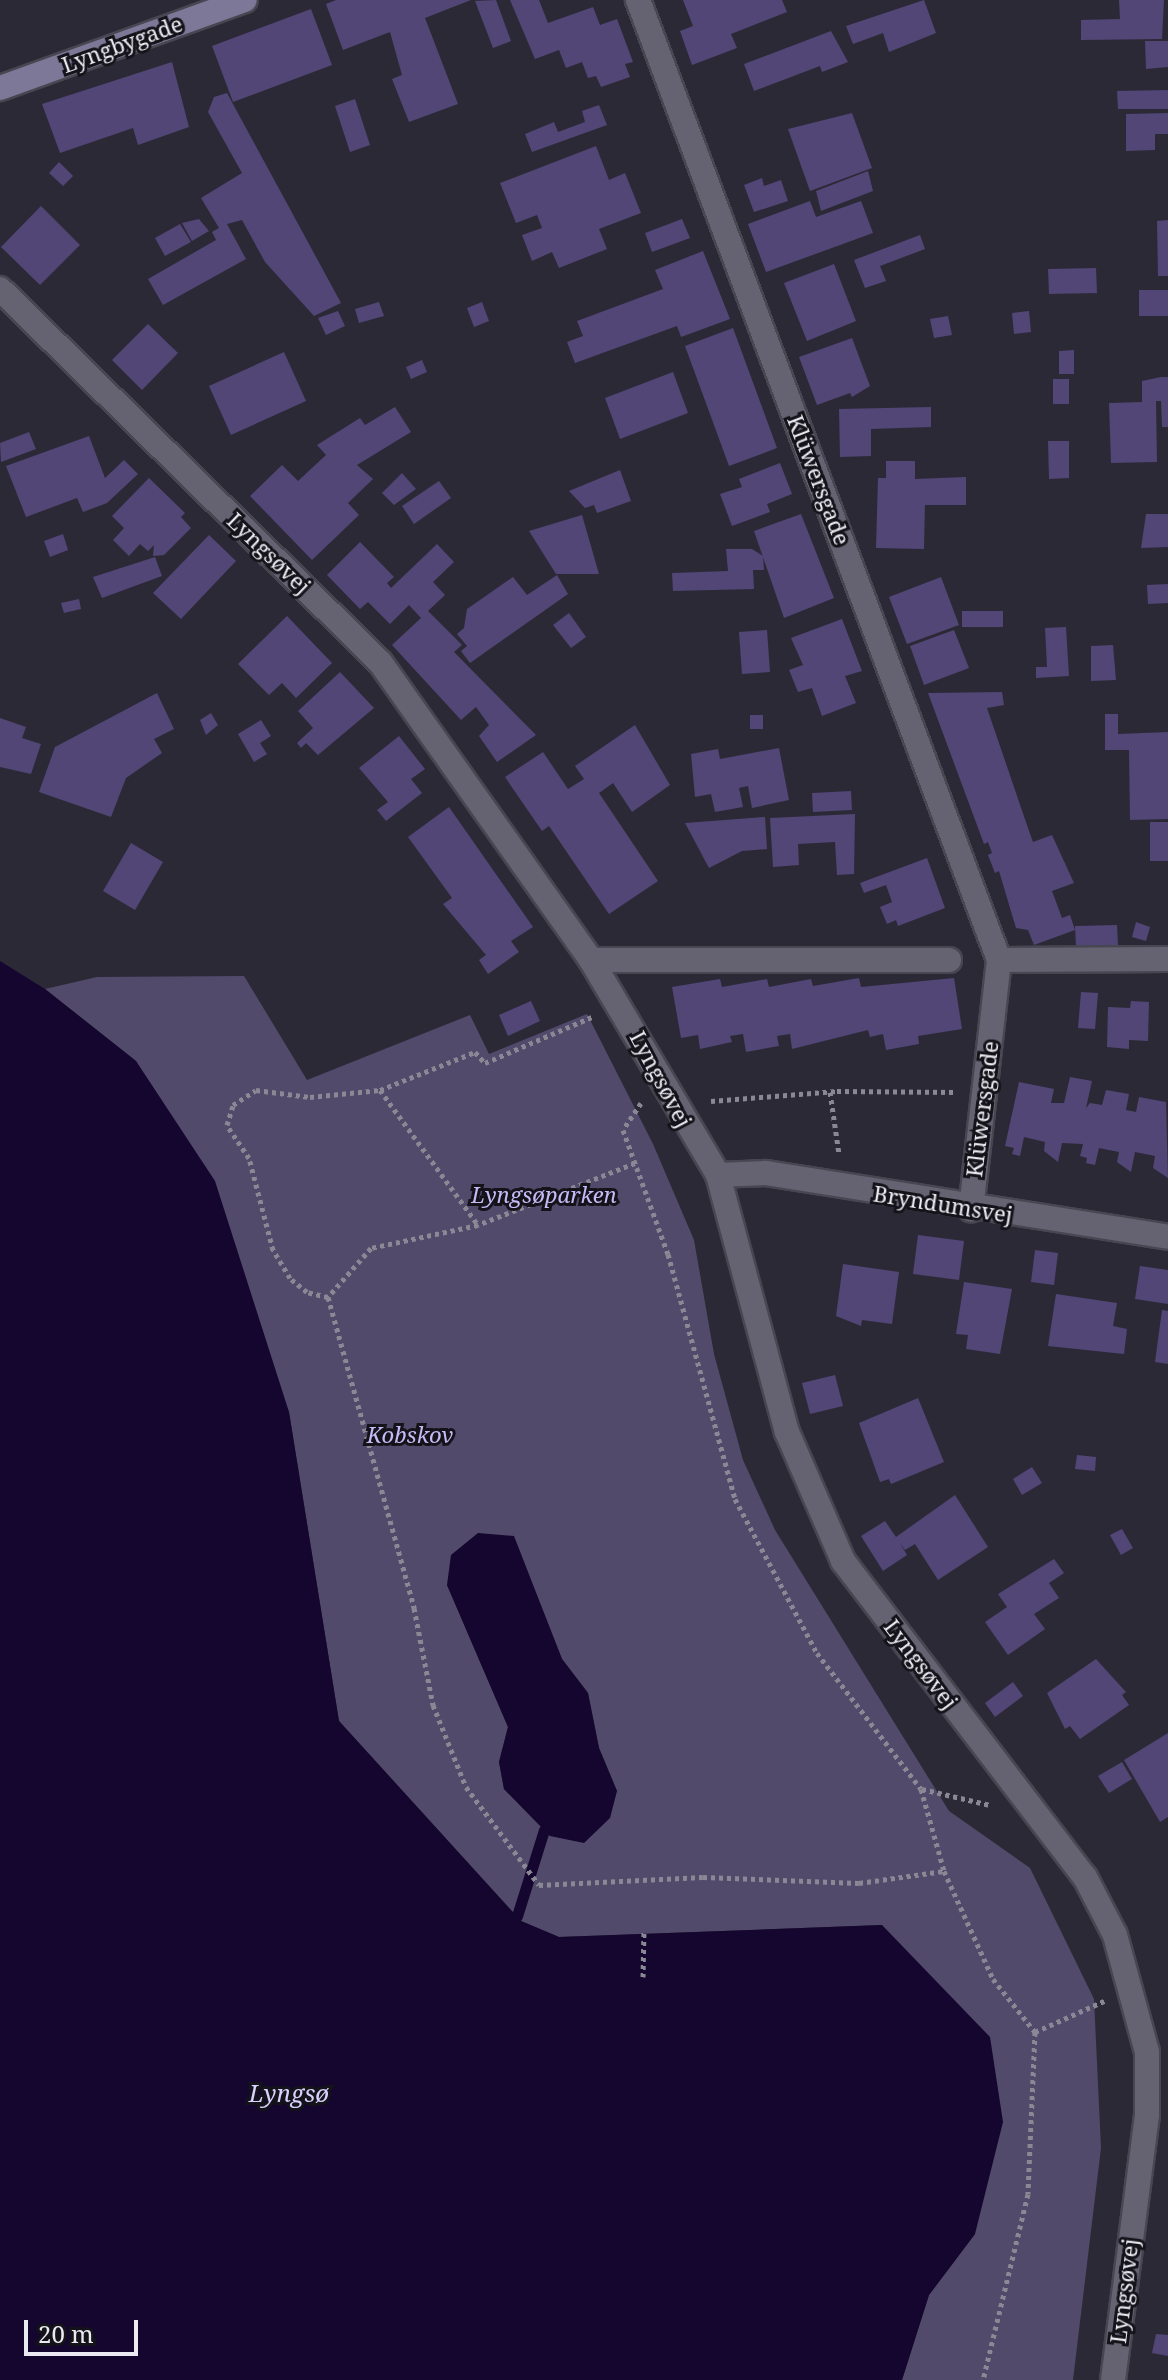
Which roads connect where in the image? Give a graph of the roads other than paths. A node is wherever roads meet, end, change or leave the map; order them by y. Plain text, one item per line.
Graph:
1 (245, 0) edge
2 (638, 0) edge
3 (0, 88) edge
4 (0, 289) edge
5 (1168, 959) edge
6 (591, 960) junction
7 (949, 960) dead end
8 (999, 960) junction
9 (718, 1175) junction
10 (971, 1209) junction
11 (1168, 1237) edge
12 (1113, 2380) edge

1 - 3 street, Lyngbygade
2 - 8 street, Klüwersgade
4 - 6 street, Lyngsøvej
5 - 8 street
6 - 7 street
6 - 9 street, Lyngsøvej
8 - 10 street, Klüwersgade
9 - 10 street, Bryndumsvej
9 - 12 street, Lyngsøvej
10 - 11 street, Bryndumsvej

